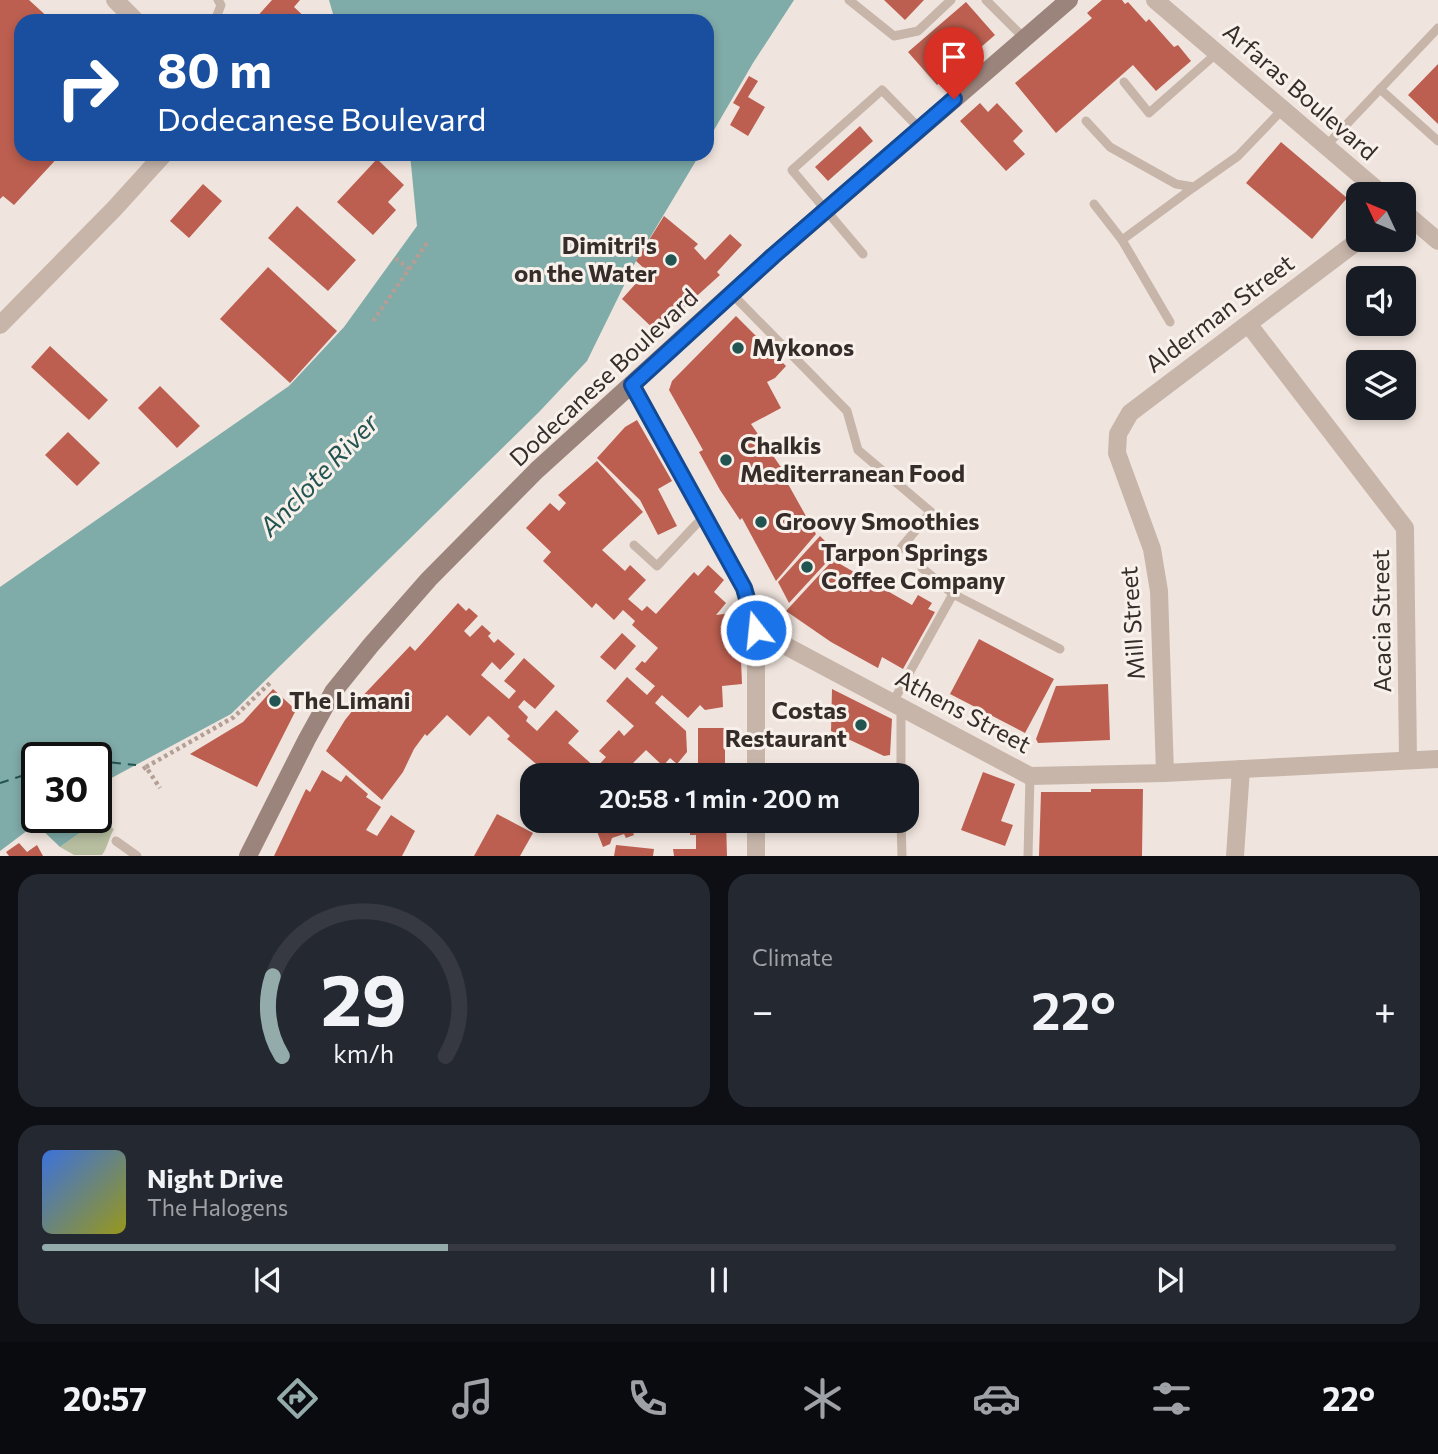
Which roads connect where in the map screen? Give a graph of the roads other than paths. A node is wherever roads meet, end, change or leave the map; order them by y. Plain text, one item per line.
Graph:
1 (115, 0) edge
2 (849, 0) edge
3 (951, 0) edge
4 (986, 0) edge
5 (1069, 0) edge
6 (1154, 0) edge
7 (128, 14) edge
8 (1438, 28) edge
9 (1024, 38) junction
10 (1217, 53) junction
11 (1124, 82) dead end
12 (1380, 89) junction
13 (1283, 109) junction
14 (1086, 121) dead end
15 (920, 128) junction
16 (1438, 141) edge
17 (1326, 146) junction
18 (158, 161) edge
19 (1368, 182) edge
20 (1194, 187) junction
21 (1094, 204) dead end
22 (826, 210) junction
23 (1416, 223) edge
24 (1122, 240) junction
25 (1438, 242) edge
26 (1346, 250) edge
27 (863, 254) dead end
28 (732, 294) junction
29 (1170, 322) dead end
30 (0, 325) edge
31 (1249, 325) junction
32 (632, 385) junction
33 (1118, 434) joint
34 (704, 516) junction
35 (634, 545) dead end
36 (900, 549) dead end
37 (922, 568) dead end
38 (953, 594) junction
39 (756, 630) junction
40 (1060, 649) dead end
41 (897, 704) junction
42 (1438, 759) edge
43 (1408, 760) junction
44 (756, 763) edge
45 (900, 763) edge
46 (1241, 769) junction
47 (1165, 773) junction
48 (1030, 776) junction
49 (756, 833) edge
50 (901, 833) edge
51 (116, 841) dead end
52 (137, 856) edge
53 (248, 856) edge
54 (756, 856) edge
55 (902, 856) edge
56 (1028, 856) edge
57 (1236, 856) edge

1 - 7 street
2 - 3 lane
4 - 9 lane
5 - 9 street, Dodecanese Boulevard
6 - 10 street, Arfaras Boulevard
8 - 12 lane
9 - 15 street, Dodecanese Boulevard
10 - 11 lane
10 - 13 street, Arfaras Boulevard
12 - 16 lane
12 - 17 lane
13 - 17 street, Arfaras Boulevard
13 - 20 lane
14 - 20 lane
15 - 22 street, Dodecanese Boulevard
15 - 22 lane
17 - 19 street, Arfaras Boulevard
18 - 30 street
20 - 24 lane
21 - 24 lane
22 - 27 lane
22 - 28 street, Dodecanese Boulevard
23 - 25 street
24 - 29 lane
26 - 31 street, Alderman Street
28 - 32 street, Dodecanese Boulevard
28 - 36 lane
31 - 33 street, Alderman Street
31 - 43 street, Acacia Street
32 - 34 street
32 - 53 street, Dodecanese Boulevard
33 - 47 street, Mill Street
34 - 35 lane
34 - 39 street
37 - 38 lane
38 - 40 lane
38 - 41 lane
39 - 41 street, Athens Street
39 - 44 street
41 - 45 lane
41 - 48 street, Athens Street
42 - 43 street, Athens Street
43 - 46 street, Athens Street
46 - 47 street, Athens Street
46 - 57 street
47 - 48 street, Athens Street
48 - 56 lane
49 - 54 street
50 - 55 lane
51 - 52 lane

